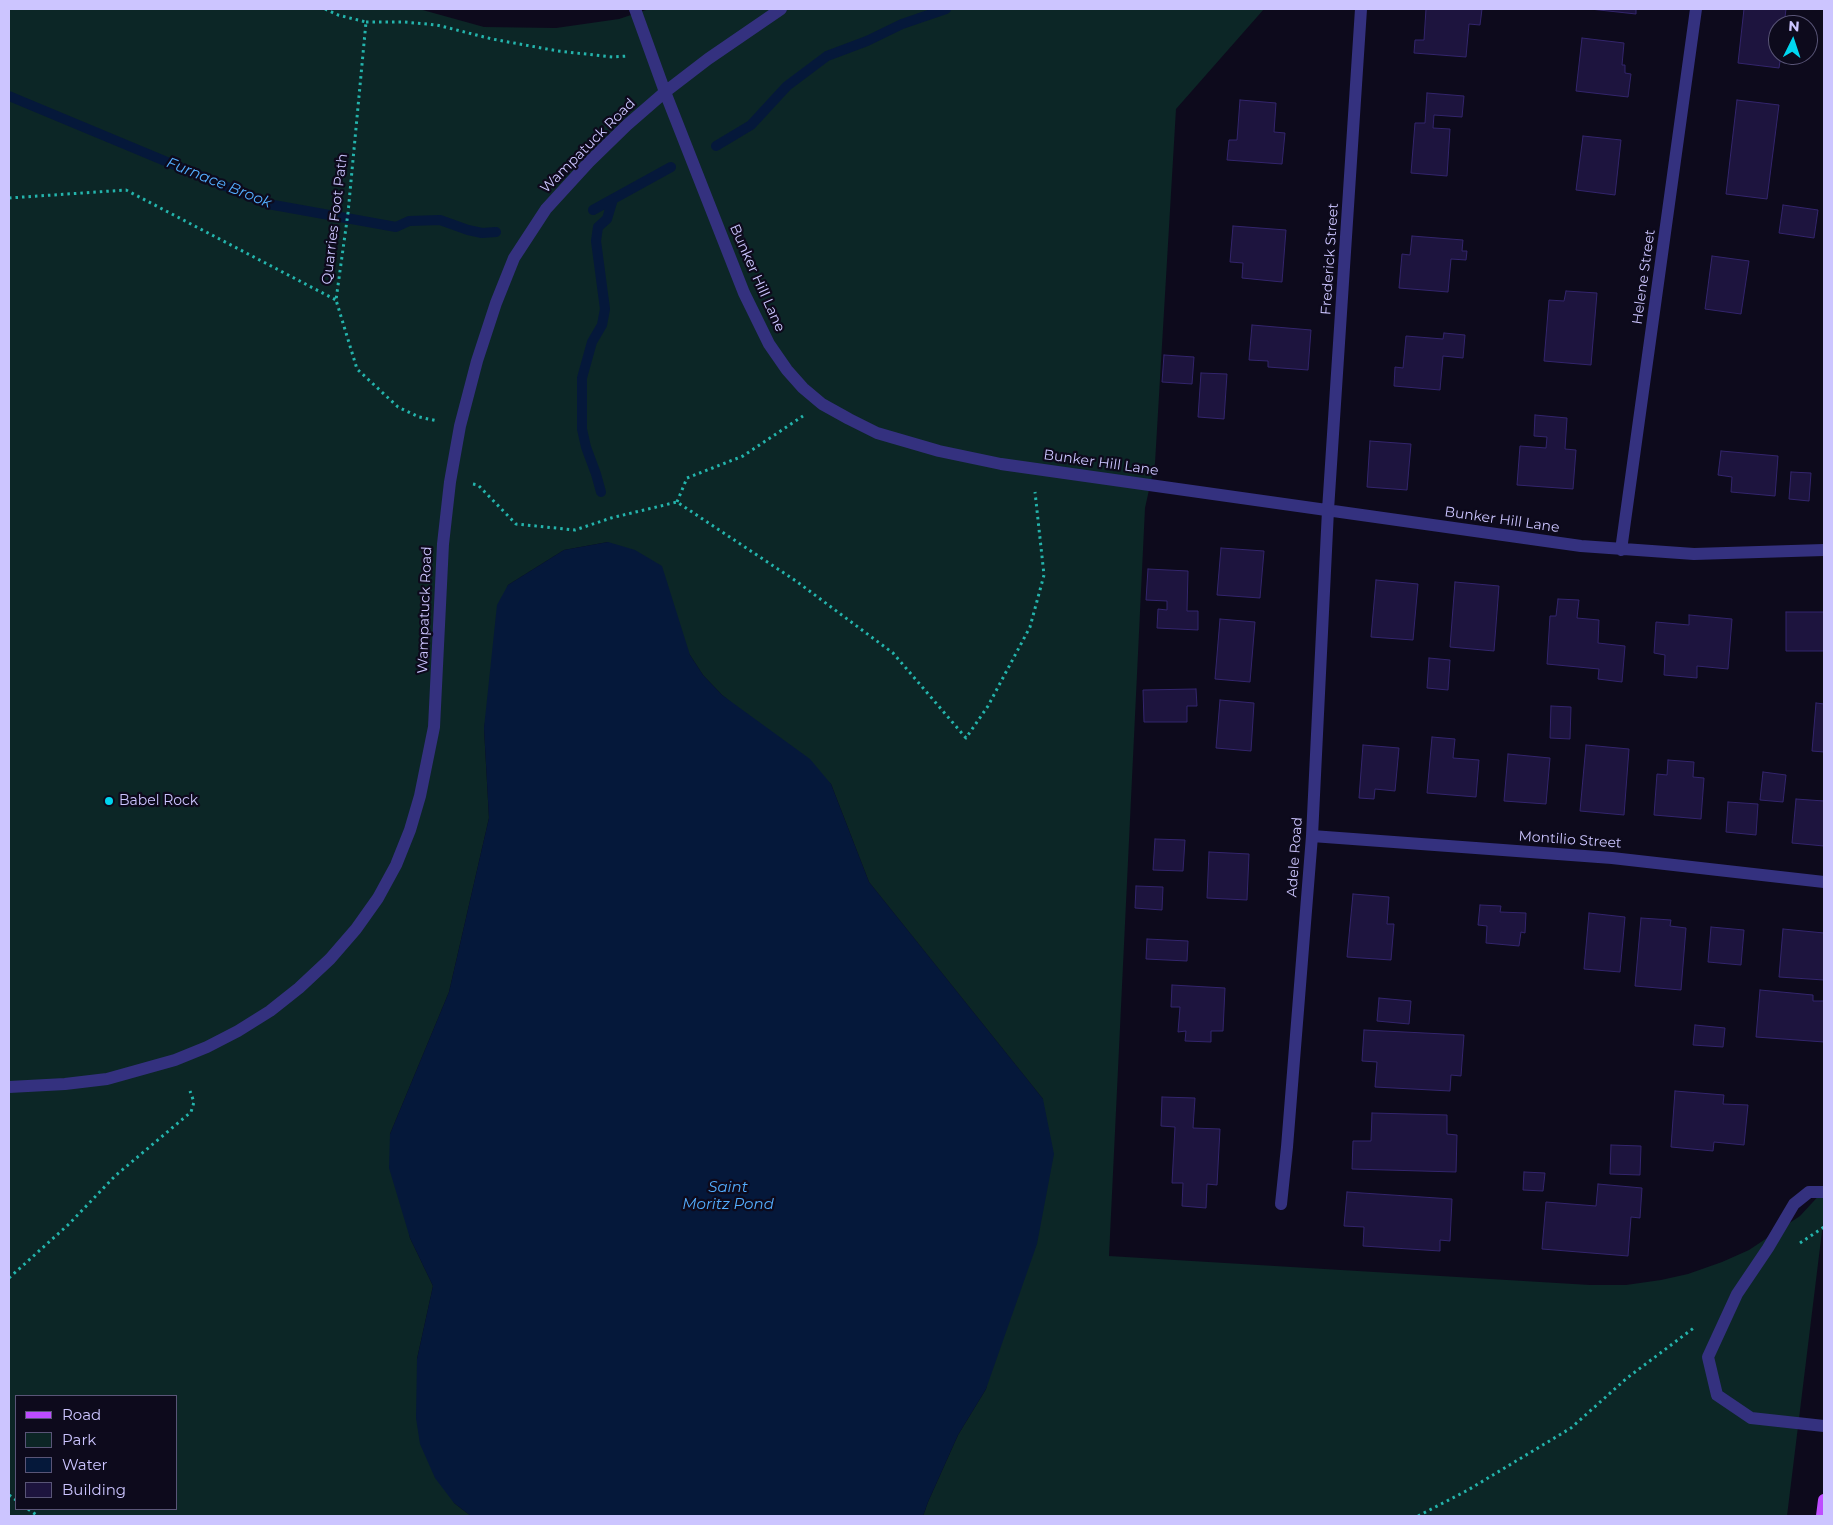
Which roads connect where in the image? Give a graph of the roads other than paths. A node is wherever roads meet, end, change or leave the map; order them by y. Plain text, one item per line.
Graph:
1 (635, 9) edge
2 (781, 9) edge
3 (1361, 9) edge
4 (1696, 9) edge
5 (665, 92) junction
6 (1328, 510) junction
7 (1622, 550) junction
8 (1824, 550) edge
9 (1312, 836) junction
10 (1824, 882) edge
11 (9, 1087) edge
12 (1824, 1192) edge
13 (1281, 1204) dead end
14 (1824, 1426) edge
15 (1824, 1500) edge
16 (1822, 1516) edge

1 - 5 street, Bunker Hill Lane
2 - 5 street, Wampatuck Road
3 - 6 street, Frederick Street
4 - 7 street, Helene Street
5 - 6 street, Bunker Hill Lane
5 - 11 street, Wampatuck Road
6 - 7 street, Bunker Hill Lane
6 - 9 street, Adele Road
7 - 8 street, Bunker Hill Lane
9 - 10 street, Montilio Street
9 - 13 street, Adele Road
12 - 14 street
15 - 16 main road

